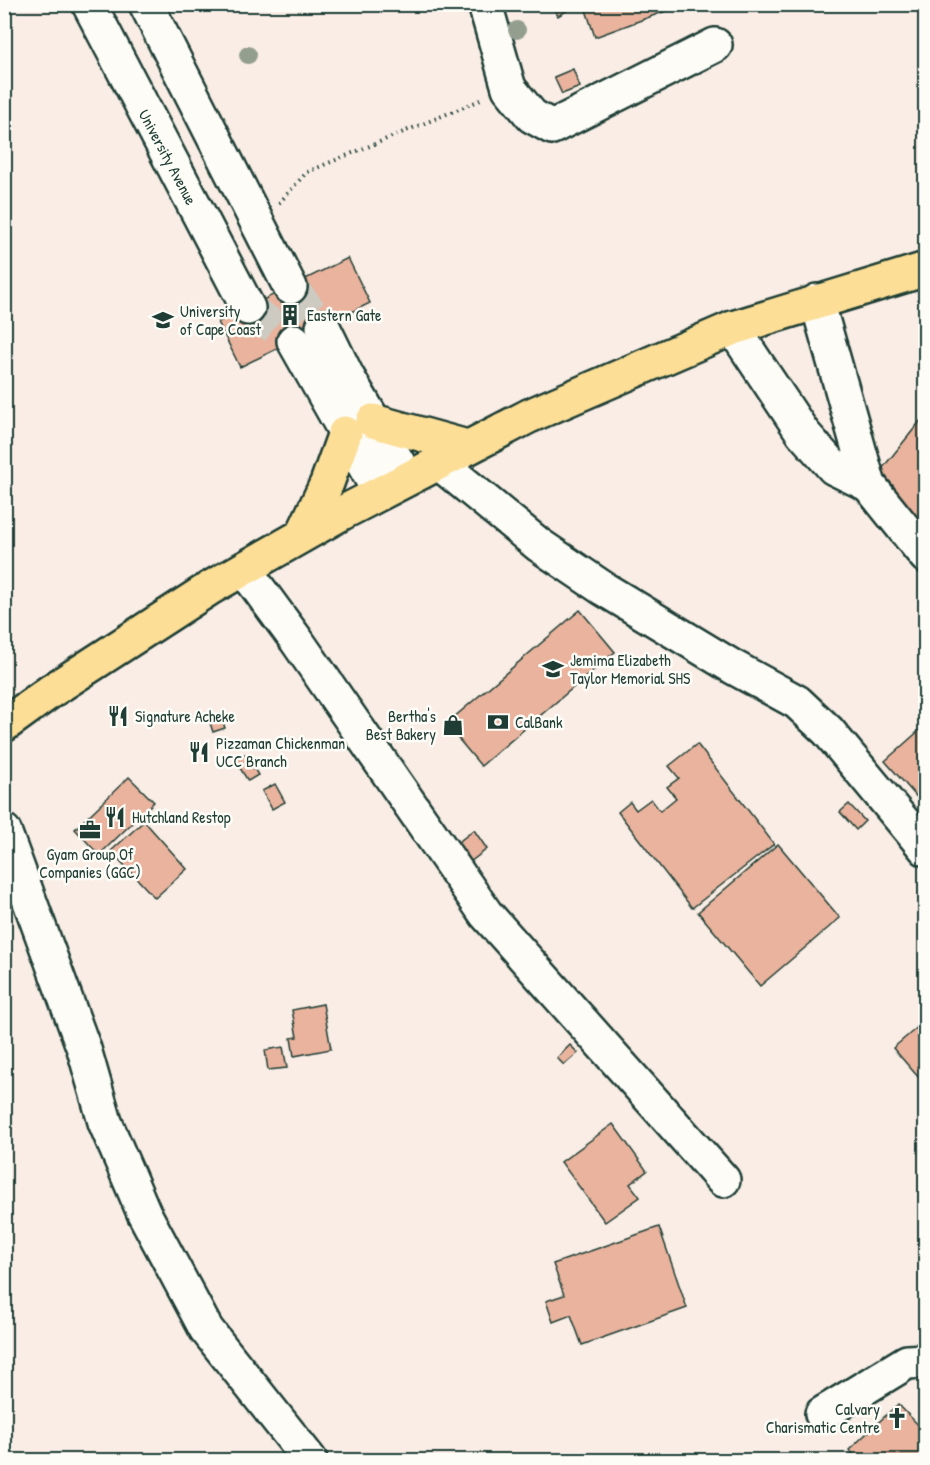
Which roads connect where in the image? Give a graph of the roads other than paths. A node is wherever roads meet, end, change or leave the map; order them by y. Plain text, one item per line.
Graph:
1 (89, 4) edge
2 (146, 4) edge
3 (485, 4) edge
4 (715, 45) dead end
5 (926, 270) edge
6 (290, 287) tunnel mouth
7 (817, 301) junction
8 (248, 308) tunnel mouth
9 (323, 327) tunnel mouth
10 (733, 328) junction
11 (294, 341) tunnel mouth
12 (359, 427) junction
13 (467, 447) junction
14 (438, 462) junction
15 (393, 485) junction
16 (868, 485) junction
17 (303, 534) junction
18 (926, 556) edge
19 (244, 568) junction
20 (4, 725) edge
21 (4, 831) edge
22 (926, 849) edge
23 (723, 1180) dead end
24 (926, 1361) edge
25 (822, 1414) dead end
26 (310, 1461) edge

1 - 8 street, University Avenue
2 - 6 street
3 - 4 street
5 - 7 highway
7 - 10 highway
7 - 16 street
9 - 12 street
10 - 13 highway
10 - 16 street
11 - 12 street
12 - 13 highway
12 - 15 street
12 - 17 highway
13 - 14 highway
14 - 15 highway
14 - 22 street
15 - 17 highway
16 - 18 street
17 - 19 highway
19 - 20 highway
19 - 23 street
21 - 26 street
24 - 25 street

